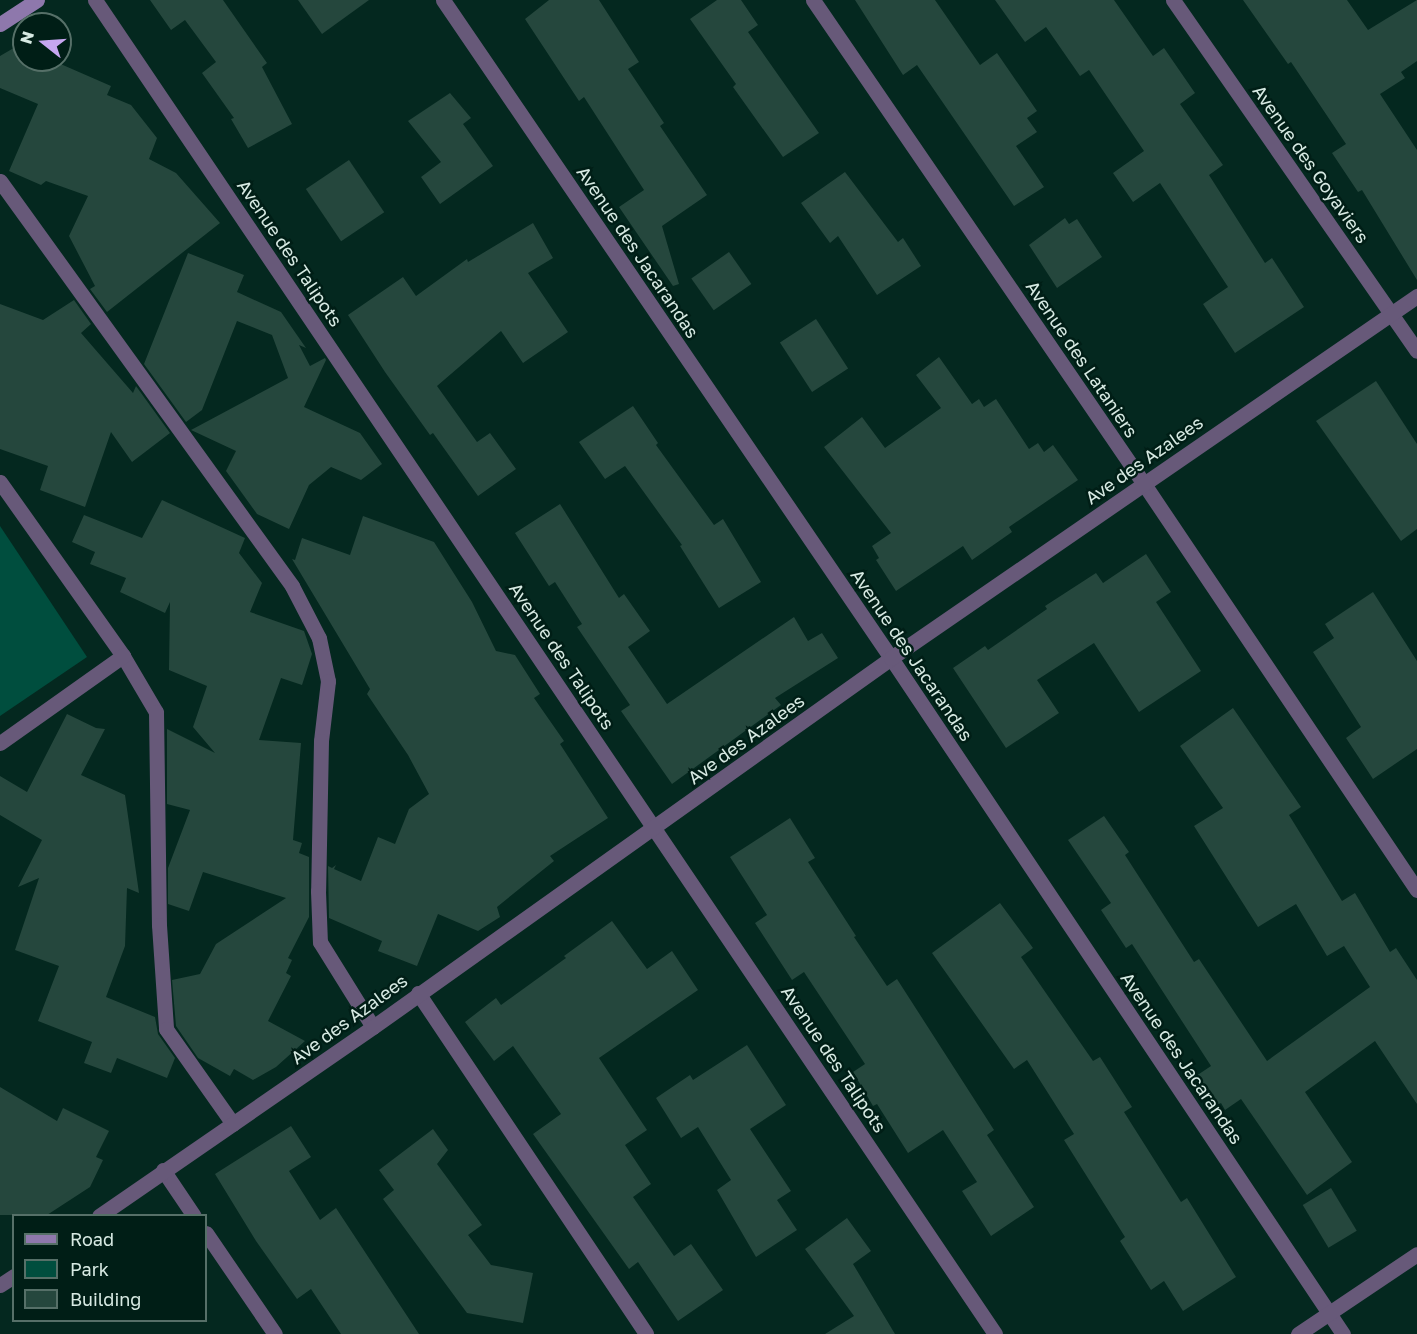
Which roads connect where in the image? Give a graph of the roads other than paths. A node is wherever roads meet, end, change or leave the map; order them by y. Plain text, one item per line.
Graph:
1 (37, 0) edge
2 (95, 0) edge
3 (443, 0) edge
4 (813, 0) edge
5 (1173, 0) edge
6 (0, 24) edge
7 (0, 181) edge
8 (1417, 296) edge
9 (1392, 314) junction
10 (1417, 351) edge
11 (0, 482) edge
12 (1144, 484) junction
13 (123, 656) junction
14 (891, 658) junction
15 (0, 743) edge
16 (655, 828) junction
17 (1417, 890) edge
18 (418, 993) junction
19 (373, 1027) junction
20 (233, 1124) junction
21 (163, 1170) junction
22 (100, 1214) edge
23 (193, 1214) edge
24 (207, 1234) edge
25 (1417, 1254) edge
26 (1329, 1314) junction
27 (274, 1334) edge
28 (646, 1334) edge
29 (995, 1334) edge
30 (1298, 1334) edge
31 (1343, 1334) edge

1 - 6 main road
2 - 16 street, Avenue des Talipots
3 - 14 street, Avenue des Jacarandas
4 - 12 street, Avenue des Lataniers
5 - 9 street, Avenue des Goyaviers
7 - 19 street
8 - 9 street, Ave des Azalees
9 - 10 street, Avenue des Goyaviers
9 - 12 street, Ave des Azalees
11 - 13 street
12 - 14 street, Ave des Azalees
12 - 17 street, Avenue des Lataniers
13 - 15 street
13 - 20 street
14 - 16 street, Ave des Azalees
14 - 26 street, Avenue des Jacarandas
16 - 18 street, Ave des Azalees
16 - 29 street, Avenue des Talipots
18 - 19 street, Ave des Azalees
18 - 28 street
19 - 20 street, Ave des Azalees
20 - 21 street, Ave des Azalees
21 - 22 street, Ave des Azalees
21 - 23 street
24 - 27 street
25 - 26 street
26 - 30 street
26 - 31 street, Avenue des Jacarandas

